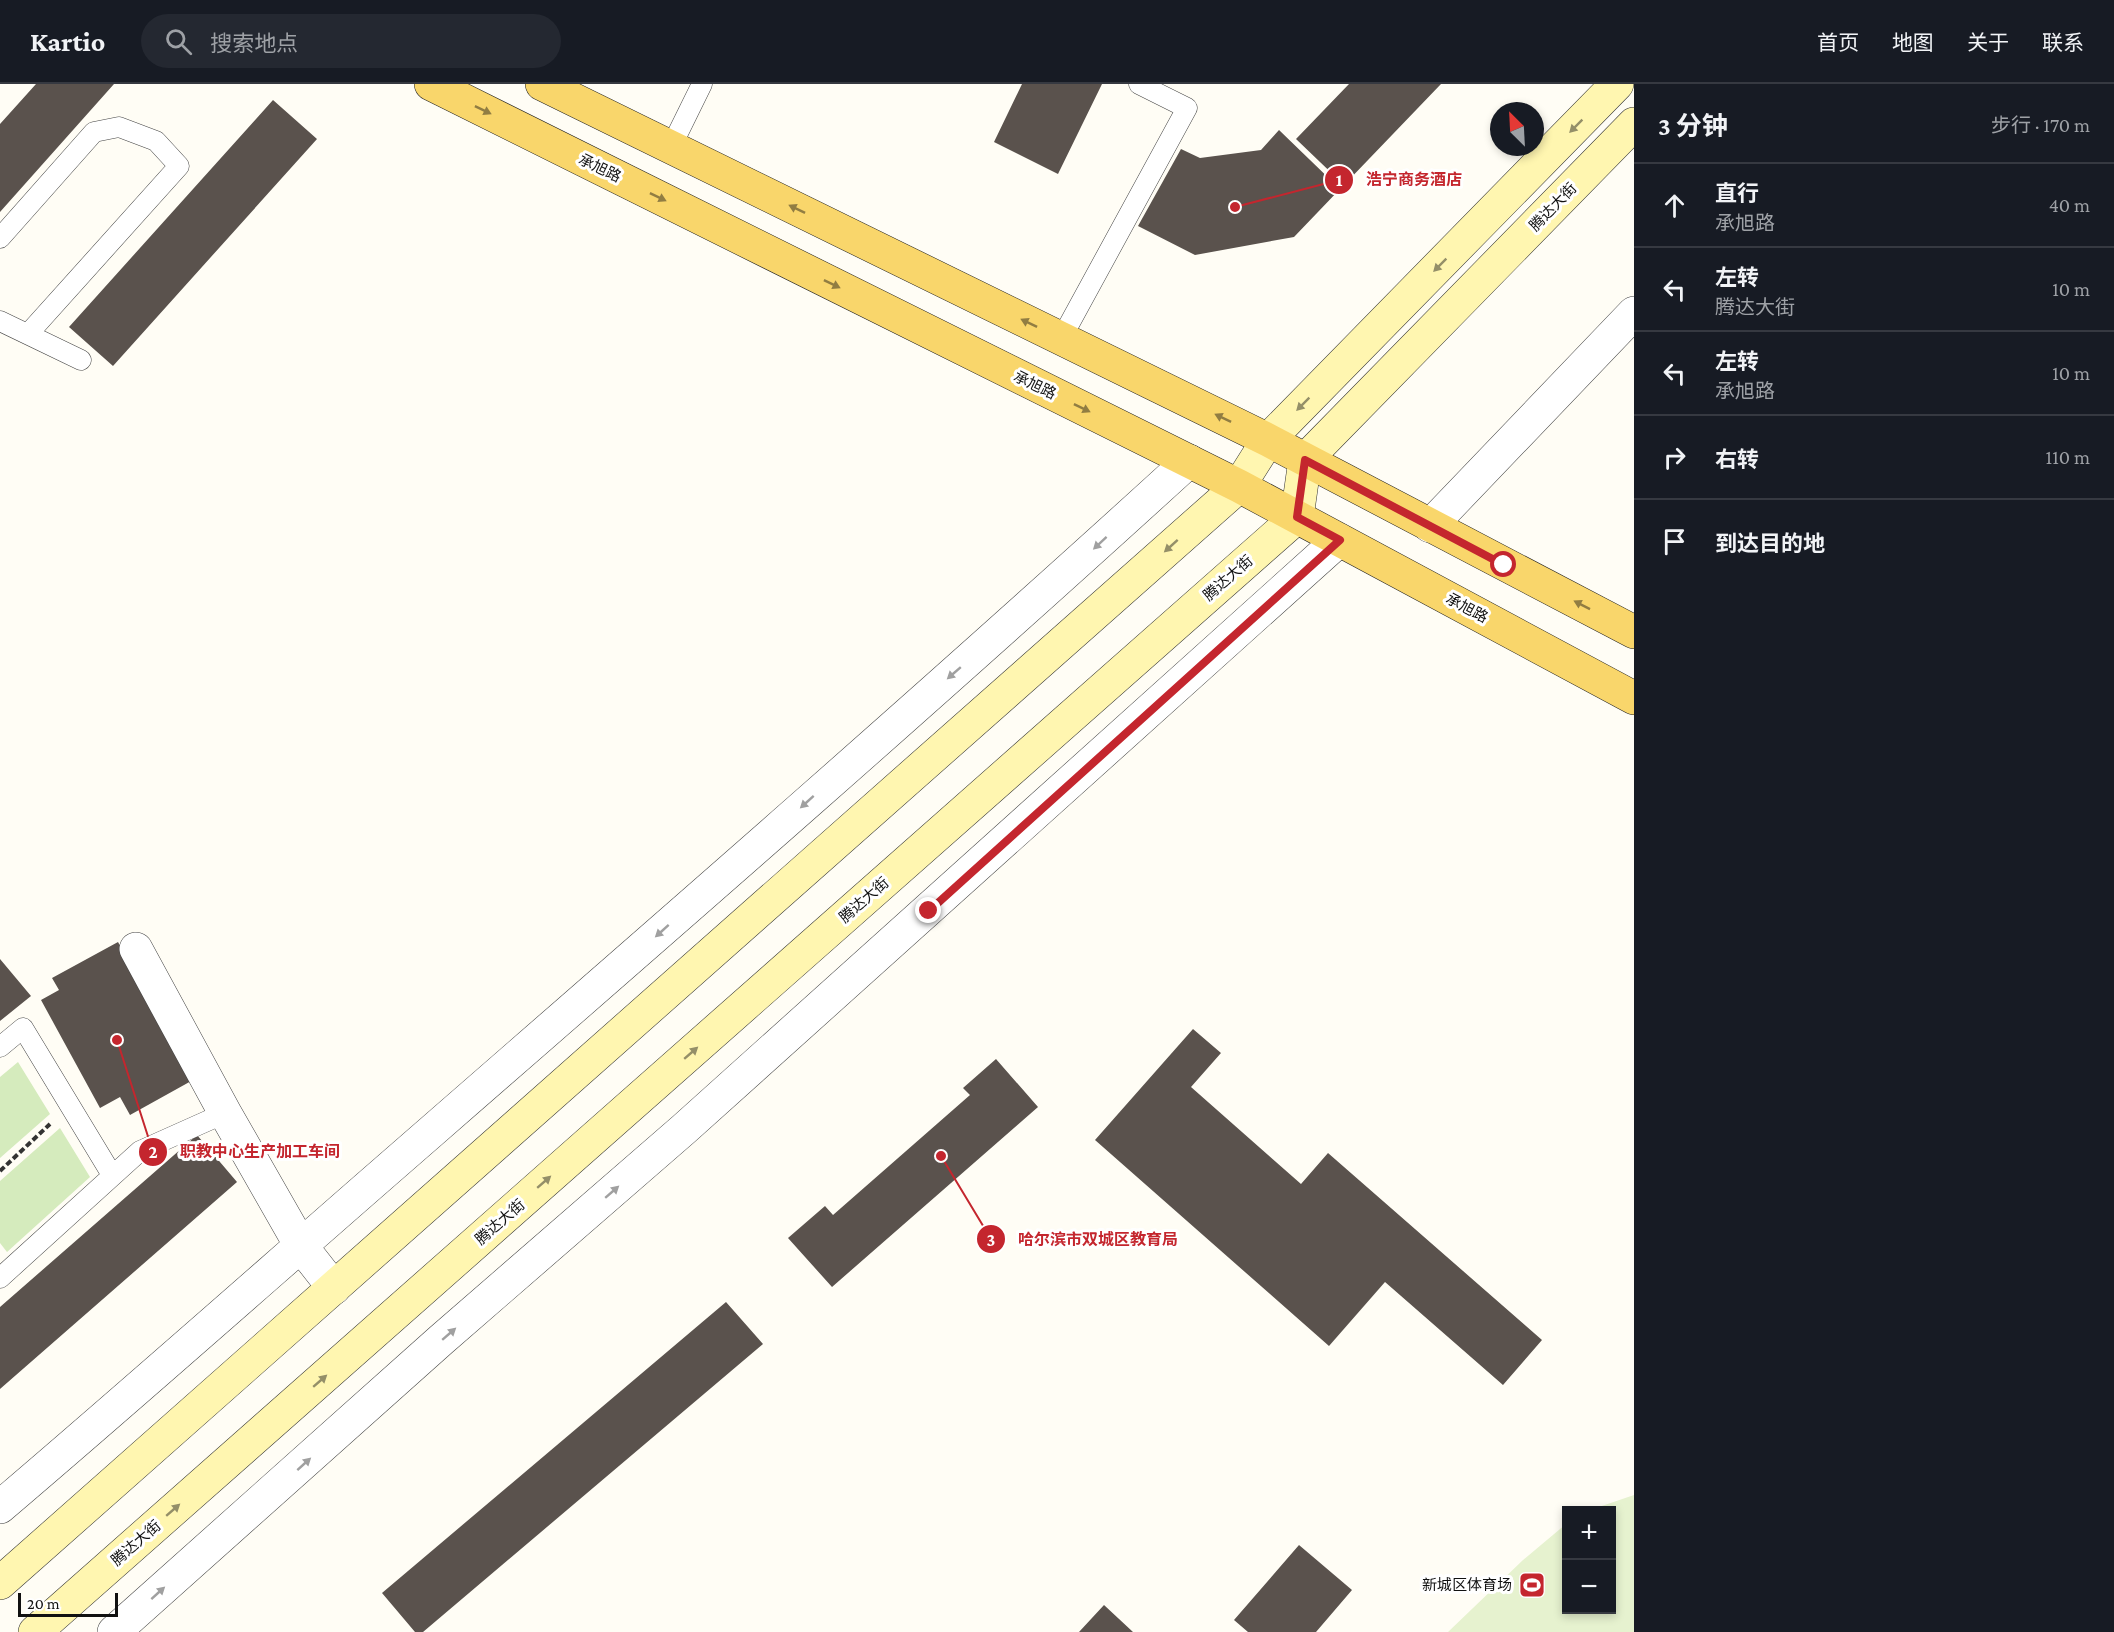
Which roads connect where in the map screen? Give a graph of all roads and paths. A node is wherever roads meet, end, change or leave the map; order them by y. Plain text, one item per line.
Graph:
1 (431, 84) edge
2 (542, 84) edge
3 (702, 84) edge
4 (1139, 84) edge
5 (1617, 84) edge
6 (1634, 124) edge
7 (671, 147) junction
8 (0, 238) edge
9 (1634, 313) edge
10 (0, 321) edge
11 (28, 334) junction
12 (1061, 339) junction
13 (81, 360) dead end
14 (1268, 440) junction
15 (1305, 460) junction
16 (1189, 461) junction
17 (1239, 486) junction
18 (1297, 517) junction
19 (1430, 526) junction
20 (1340, 540) junction
21 (1634, 632) edge
22 (1634, 698) edge
23 (136, 949) dead end
24 (0, 1047) edge
25 (70, 1106) junction
26 (225, 1113) junction
27 (0, 1171) edge
28 (112, 1175) junction
29 (301, 1246) junction
30 (0, 1278) edge
31 (334, 1288) junction
32 (0, 1507) edge
33 (0, 1583) edge
34 (35, 1632) edge
35 (114, 1632) edge

1 -> 16 main road, 承旭路
2 - 7 main road
3 - 7 lane
4 - 12 lane
5 -> 14 main road
6 - 15 main road, 腾达大街
12 -> 7 main road
8 - 11 lane
9 - 19 street
10 - 11 lane
11 - 13 lane
14 -> 12 main road
14 - 15 main road
14 - 17 main road
15 - 18 main road
15 - 19 main road
16 - 17 main road, 承旭路
16 -> 29 street
17 - 18 main road, 承旭路
17 -> 31 main road
18 - 20 main road, 承旭路
34 -> 18 main road, 腾达大街
21 -> 19 main road
20 - 22 main road, 承旭路
35 -> 20 street
23 - 26 street
24 - 25 lane
25 - 27 path
25 - 28 lane
26 - 28 lane
26 - 29 street
28 - 30 lane
29 - 31 street
29 - 32 street
31 - 33 main road

